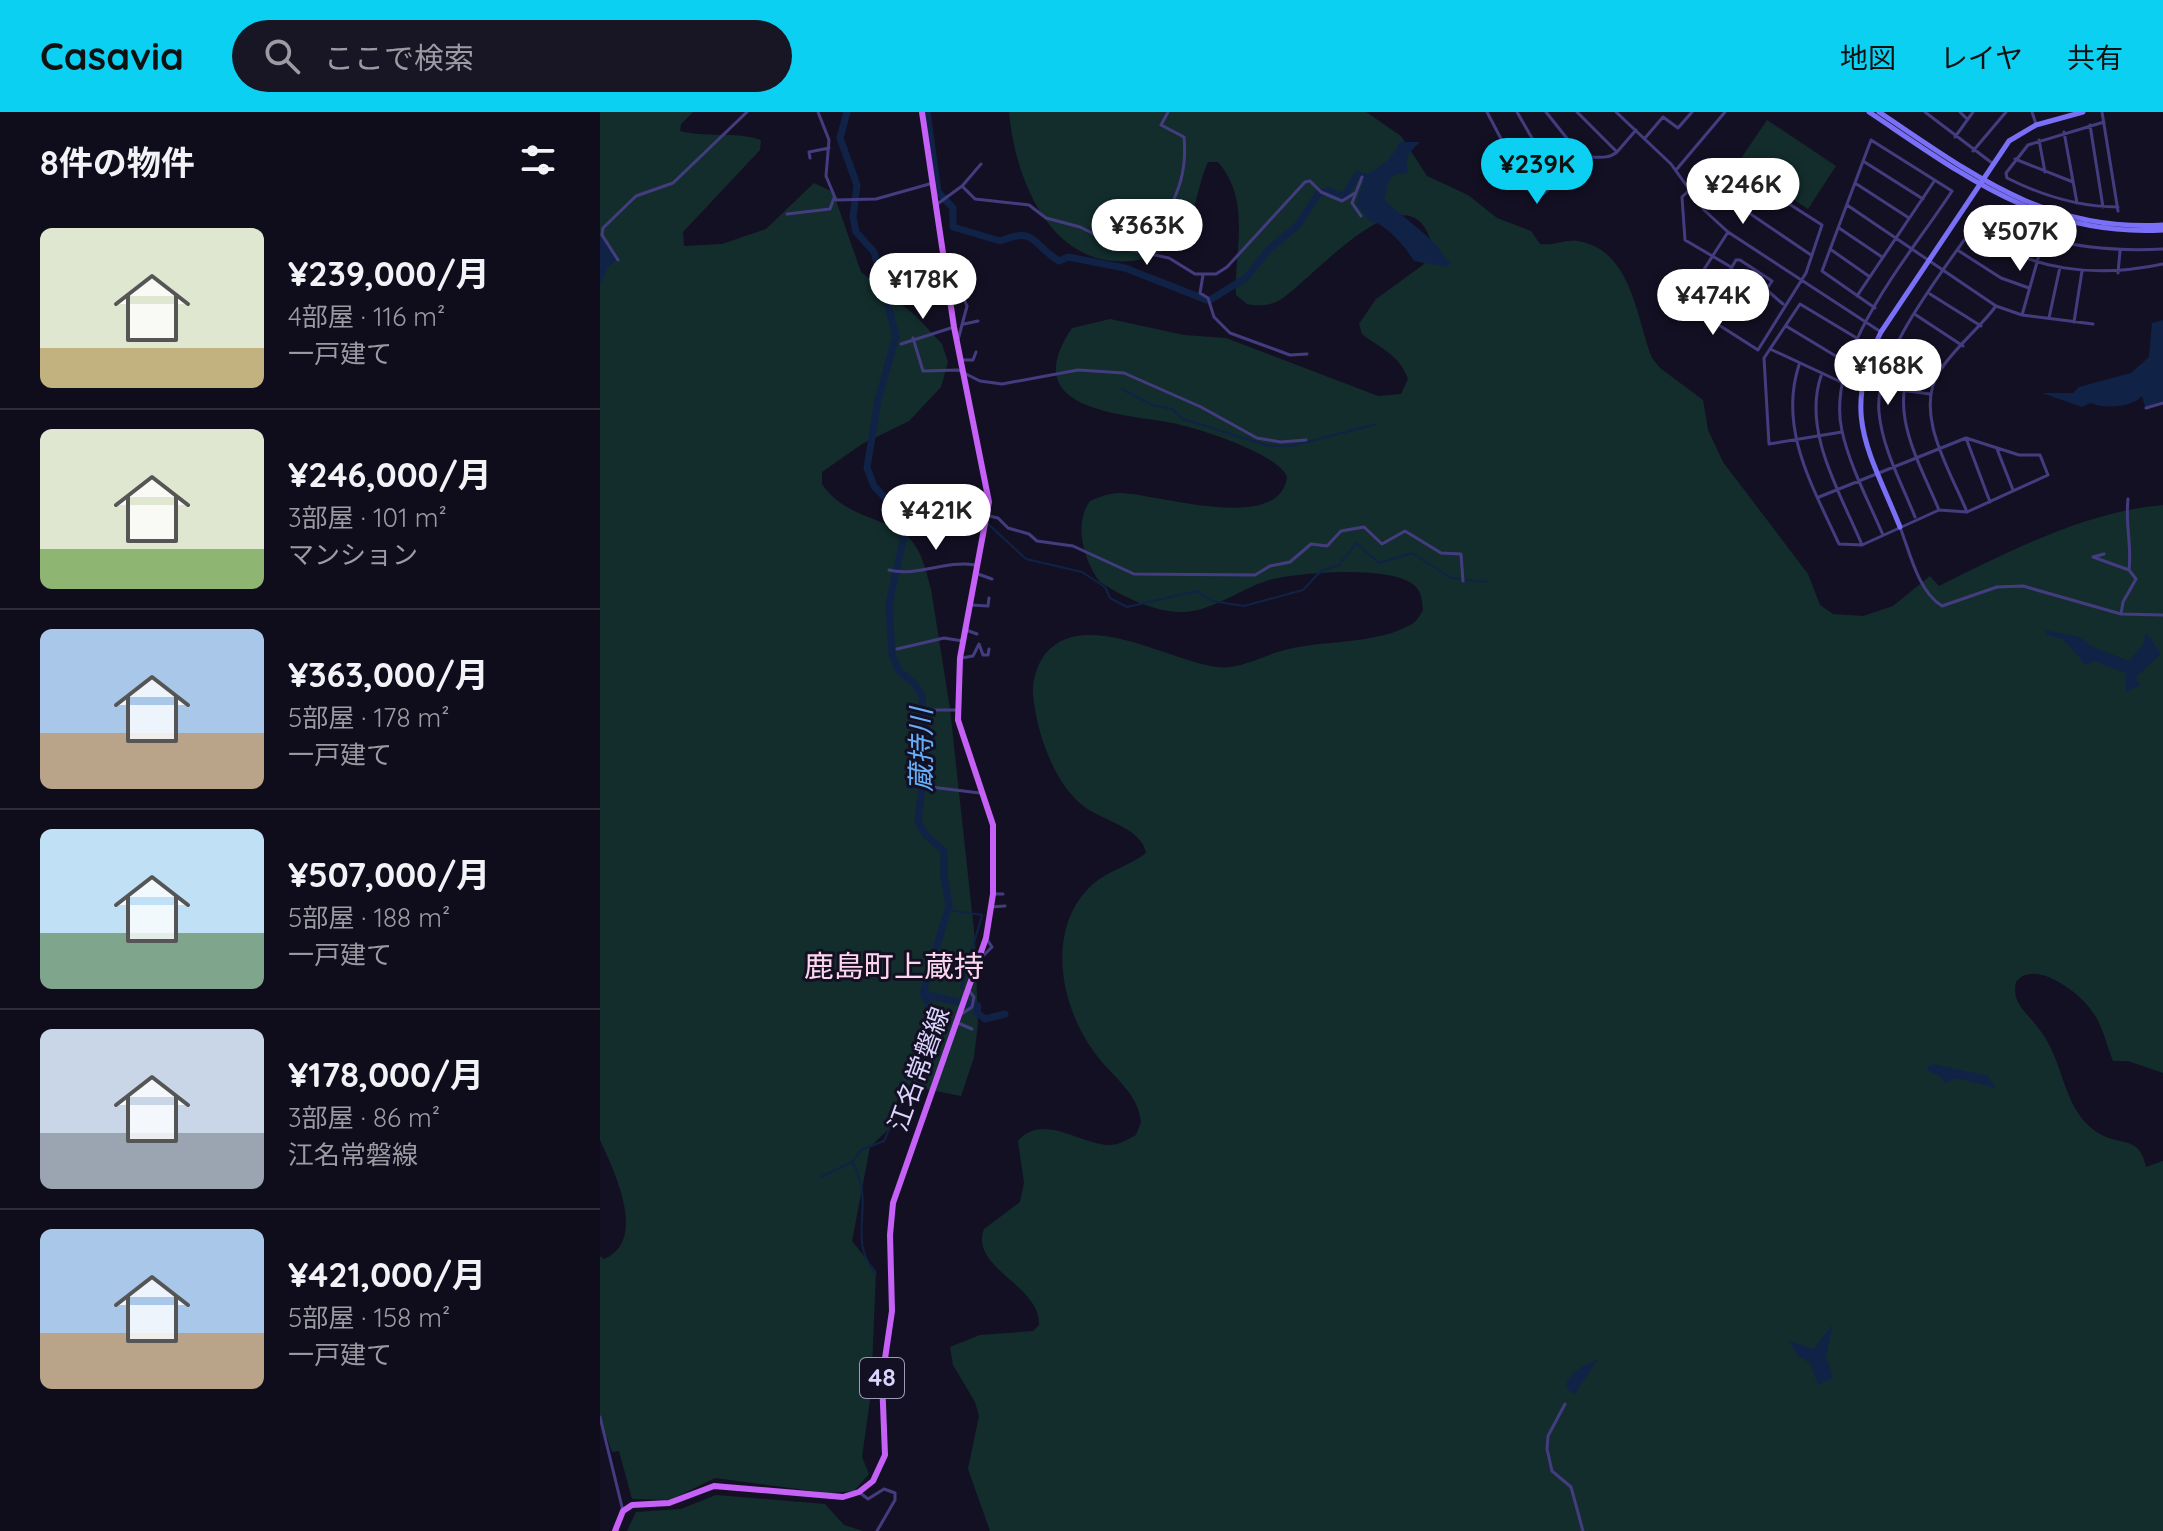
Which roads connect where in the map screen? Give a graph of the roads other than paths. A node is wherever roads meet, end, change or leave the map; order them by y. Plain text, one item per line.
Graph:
1 (747, 112) edge
2 (818, 112) edge
3 (922, 112) edge
4 (1168, 112) edge
5 (1487, 112) edge
6 (1517, 112) edge
7 (1546, 112) edge
8 (1577, 112) edge
9 (1616, 112) edge
10 (1658, 112) edge
11 (1692, 112) edge
12 (1725, 112) edge
13 (1869, 112) edge
14 (1879, 112) edge
15 (1925, 112) edge
16 (1960, 112) edge
17 (1973, 112) edge
18 (2006, 112) edge
19 (2032, 112) edge
20 (2083, 112) edge
21 (2102, 112) edge
22 (1663, 117) junction
23 (1967, 119) junction
24 (2104, 122) junction
25 (2036, 125) junction
26 (2090, 125) junction
27 (1636, 130) junction
28 (2064, 132) junction
29 (1955, 137) junction
30 (1645, 138) junction
31 (2039, 140) junction
32 (829, 148) junction
33 (1973, 151) junction
34 (1617, 152) junction
35 (1583, 157) junction
36 (810, 158) dead end
37 (2015, 159) junction
38 (1863, 161) junction
39 (981, 164) dead end
40 (1994, 165) junction
41 (1676, 170) junction
42 (2045, 172) junction
43 (1561, 174) junction
44 (1362, 177) dead end
45 (1935, 180) junction
46 (1702, 181) junction
47 (1981, 182) junction
48 (2073, 182) junction
49 (933, 183) junction
50 (1855, 183) junction
51 (962, 186) junction
52 (1690, 189) junction
53 (1355, 193) junction
54 (834, 198) junction
55 (1923, 199) junction
56 (2077, 203) junction
57 (936, 205) junction
58 (1847, 205) junction
59 (2103, 207) junction
60 (787, 214) dead end
61 (1361, 216) dead end
62 (1910, 218) junction
63 (1839, 228) junction
64 (2163, 228) edge
65 (1971, 231) junction
66 (600, 232) edge
67 (1728, 232) junction
68 (2044, 238) junction
69 (1896, 239) junction
70 (1830, 249) junction
71 (2163, 249) edge
72 (1958, 250) junction
73 (1913, 251) junction
74 (2120, 251) junction
75 (944, 254) junction
76 (1151, 254) junction
77 (1811, 255) junction
78 (1713, 256) junction
79 (1884, 258) junction
80 (618, 260) dead end
81 (1930, 261) junction
82 (2038, 262) junction
83 (2163, 264) edge
84 (1731, 267) junction
85 (2060, 267) junction
86 (2082, 271) junction
87 (1944, 272) junction
88 (2118, 273) junction
89 (1203, 275) junction
90 (1870, 277) junction
91 (1800, 280) junction
92 (2029, 288) junction
93 (1768, 291) junction
94 (1930, 293) junction
95 (1857, 296) junction
96 (1784, 305) junction
97 (1996, 306) junction
98 (1875, 308) junction
99 (1916, 315) junction
100 (2022, 315) junction
101 (2049, 319) junction
102 (978, 321) dead end
103 (2074, 322) junction
104 (1865, 323) junction
105 (964, 324) junction
106 (2093, 324) dead end
107 (1786, 326) junction
108 (1981, 326) junction
109 (954, 327) junction
110 (1881, 332) junction
111 (1855, 337) junction
112 (913, 338) junction
113 (957, 342) junction
114 (901, 344) dead end
115 (1963, 346) junction
116 (1770, 349) junction
117 (976, 352) dead end
118 (1307, 354) dead end
119 (960, 360) junction
120 (1846, 362) junction
121 (1799, 365) junction
122 (1943, 367) junction
123 (963, 372) junction
124 (1821, 376) junction
125 (1841, 382) junction
126 (1861, 383) junction
127 (1878, 387) junction
128 (1902, 390) junction
129 (1931, 394) junction
130 (2163, 403) edge
131 (2146, 408) dead end
132 (1842, 432) junction
133 (1817, 436) junction
134 (1966, 438) junction
135 (1306, 440) dead end
136 (1794, 440) junction
137 (1942, 448) junction
138 (1997, 449) junction
139 (1917, 458) junction
140 (1895, 466) junction
141 (1878, 473) junction
142 (1860, 480) junction
143 (1839, 488) junction
144 (2013, 491) junction
145 (1819, 497) junction
146 (2128, 499) dead end
147 (1990, 502) junction
148 (1939, 510) junction
149 (1967, 512) junction
150 (1916, 519) junction
151 (988, 522) junction
152 (911, 526) dead end
153 (1900, 527) junction
154 (1883, 535) junction
155 (1862, 545) junction
156 (2104, 554) dead end
157 (979, 566) junction
158 (889, 570) dead end
159 (2129, 570) junction
160 (978, 574) junction
161 (992, 579) dead end
162 (1463, 581) dead end
163 (989, 598) dead end
164 (971, 605) junction
165 (2121, 614) junction
166 (2163, 615) edge
167 (966, 630) junction
168 (977, 634) dead end
169 (963, 641) junction
170 (897, 649) dead end
171 (989, 649) dead end
172 (960, 658) junction
173 (929, 710) dead end
174 (958, 710) junction
175 (922, 786) dead end
176 (983, 791) junction
177 (993, 894) junction
178 (1003, 894) dead end
179 (1005, 906) dead end
180 (991, 907) junction
181 (969, 990) junction
182 (960, 1015) junction
183 (958, 1023) junction
184 (972, 1029) dead end
185 (1565, 1404) dead end
186 (600, 1417) edge
187 (859, 1492) junction
188 (623, 1511) junction
189 (615, 1531) edge
190 (877, 1531) edge
191 (1583, 1531) edge

1 - 66 street
2 - 32 street
3 - 49 main road, 江名常磐線 / 48
4 - 76 street
5 - 43 street
6 - 43 street
7 - 35 street
8 - 34 street
9 - 27 street
10 - 22 street
11 - 22 street
12 - 41 street
13 - 47 street
14 - 47 street
15 - 29 street
16 - 23 street
17 - 23 street
18 - 33 street
19 - 25 street
20 - 25 street
21 - 24 street
22 - 30 street
23 - 29 street
24 - 26 street
24 - 59 street
25 - 40 street
26 - 28 street
26 - 59 street
27 - 30 street
27 - 34 street
28 - 31 street
28 - 48 street
29 - 33 street
30 - 41 street
31 - 37 street
31 - 42 street
32 - 36 street
32 - 54 street
33 - 40 street
34 - 35 street
35 - 43 street
37 - 42 street
37 - 56 street
38 - 45 street
38 - 50 street
38 - 55 street
39 - 51 street
40 - 47 street
41 - 52 street
42 - 48 street
44 - 53 street
45 - 55 street
45 - 73 street
46 - 52 street
46 - 77 street
46 - 77 street
47 - 64 street
47 - 81 street
48 - 56 street
49 - 54 street
49 - 57 main road, 江名常磐線 / 48
50 - 58 street
50 - 62 street
51 - 57 street
51 - 76 street
52 - 67 street
52 - 78 street
53 - 61 street
53 - 89 street
54 - 60 street
55 - 62 street
56 - 59 street
57 - 75 main road, 江名常磐線 / 48
58 - 63 street
58 - 69 street
62 - 69 street
63 - 70 street
63 - 79 street
65 - 68 street
65 - 72 street
65 - 82 street
66 - 80 street
67 - 78 street
67 - 91 street
68 - 74 street
68 - 82 street
69 - 73 street
69 - 79 street
70 - 90 street
70 - 95 street
71 - 74 street
72 - 87 street
72 - 92 street
73 - 81 street
73 - 98 street
74 - 88 street
75 - 105 street
75 - 109 main road, 江名常磐線 / 48
76 - 89 street
77 - 91 street
78 - 84 street
78 - 96 street
79 - 90 street
81 - 87 street
81 - 110 street
82 - 85 street
82 - 92 street
83 - 88 street
84 - 93 street
84 - 93 street
85 - 86 street
85 - 101 street
86 - 88 street
86 - 103 street
87 - 94 street
87 - 97 street
89 - 118 street
90 - 95 street
91 - 96 street
91 - 104 street
92 - 100 street
93 - 96 street
94 - 99 street
94 - 108 street
95 - 98 street
97 - 100 street
97 - 108 street
98 - 104 street
99 - 115 street
99 - 127 street
100 - 101 street
101 - 103 street
102 - 105 street
103 - 106 street
104 - 110 street
104 - 111 street
105 - 113 street
107 - 111 street
107 - 116 street
107 - 120 street
108 - 115 street
109 - 112 street
109 - 113 main road, 江名常磐線 / 48
110 - 126 street
111 - 120 street
112 - 114 street
112 - 123 street
113 - 119 main road, 江名常磐線 / 48
115 - 122 street
116 - 121 street
116 - 136 street
117 - 119 street
119 - 123 main road, 江名常磐線 / 48
120 - 125 street
121 - 124 street
121 - 136 street
122 - 128 street
122 - 129 street
123 - 135 street
123 - 151 main road, 江名常磐線 / 48
124 - 125 street
124 - 133 street
125 - 126 street
125 - 132 street
126 - 127 street
126 - 141 street
127 - 128 street
127 - 140 street
128 - 129 street
128 - 139 street
129 - 137 street
130 - 131 street
132 - 133 street
132 - 142 street
133 - 136 street
133 - 143 street
134 - 137 street
134 - 138 street
134 - 147 street
136 - 145 street
137 - 139 street
137 - 149 street
138 - 144 street
138 - 144 street
139 - 140 street
139 - 148 street
140 - 141 street
140 - 150 street
141 - 142 street
141 - 153 street
142 - 143 street
142 - 154 street
143 - 145 street
143 - 155 street
144 - 147 street
145 - 155 street
146 - 159 street
147 - 149 street
148 - 149 street
148 - 150 street
150 - 153 street
151 - 152 street
151 - 157 main road, 江名常磐線 / 48
151 - 162 street
153 - 154 street
153 - 165 street
154 - 155 street
156 - 159 street
157 - 158 street
157 - 160 main road, 江名常磐線 / 48
159 - 165 street
160 - 161 street
160 - 164 main road, 江名常磐線 / 48
163 - 164 street
164 - 167 main road, 江名常磐線 / 48
165 - 166 street
167 - 168 street
167 - 169 main road, 江名常磐線 / 48
169 - 170 street
169 - 172 main road, 江名常磐線 / 48
171 - 172 street
172 - 174 main road, 江名常磐線 / 48
173 - 174 street
174 - 176 main road, 江名常磐線 / 48
175 - 176 street
176 - 177 main road, 江名常磐線 / 48
177 - 178 street
177 - 180 main road, 江名常磐線 / 48
179 - 180 street
180 - 181 main road, 江名常磐線 / 48
181 - 182 main road, 江名常磐線 / 48
181 - 182 street
182 - 183 main road, 江名常磐線 / 48
183 - 184 street
183 - 187 main road, 江名常磐線 / 48
185 - 191 street
186 - 188 street
187 - 188 main road
187 - 190 street
188 - 189 main road

